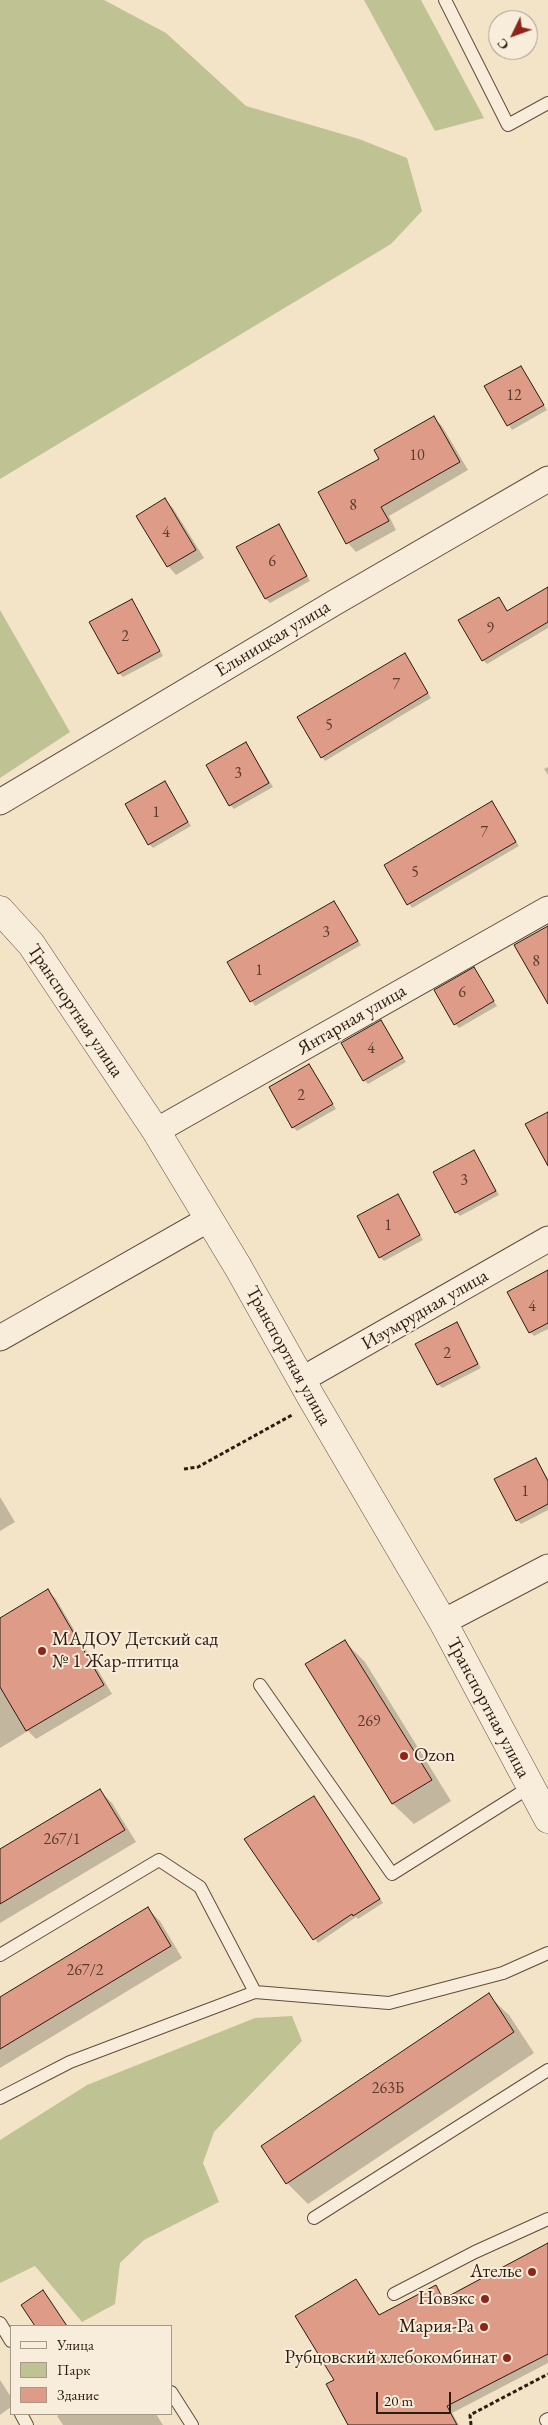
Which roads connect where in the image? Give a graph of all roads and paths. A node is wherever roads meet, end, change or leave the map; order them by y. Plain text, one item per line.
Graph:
1 (445, 0) edge
2 (548, 103) edge
3 (548, 480) edge
4 (0, 802) edge
5 (548, 909) edge
6 (0, 910) edge
7 (156, 1131) junction
8 (209, 1220) junction
9 (548, 1239) edge
10 (0, 1338) edge
11 (301, 1380) junction
12 (299, 1412) dead end
13 (184, 1469) dead end
14 (548, 1567) edge
15 (443, 1622) junction
16 (260, 1685) dead end
17 (530, 1787) junction
18 (548, 1819) edge
19 (548, 1953) edge
20 (0, 1955) edge
21 (255, 1992) junction
22 (548, 2070) edge
23 (0, 2098) edge
24 (314, 2218) dead end
25 (548, 2219) edge
26 (394, 2294) dead end
27 (0, 2323) edge
28 (10, 2339) edge
29 (548, 2374) edge
30 (172, 2394) edge
31 (548, 2419) edge
32 (548, 2423) edge
33 (192, 2425) edge
34 (471, 2425) edge

1 - 2 lane
3 - 4 street, Ельницкая улица
5 - 7 street, Янтарная улица
6 - 7 street, Транспортная улица
7 - 8 street, Транспортная улица
8 - 10 street
8 - 11 street, Транспортная улица
9 - 11 street, Изумрудная улица
11 - 15 street, Транспортная улица
12 - 13 path
14 - 15 street
15 - 17 street, Транспортная улица
16 - 17 lane
17 - 18 street, Транспортная улица
19 - 21 lane
20 - 21 lane
21 - 23 lane
22 - 24 lane
25 - 26 lane
27 - 28 lane
29 - 34 path
30 - 33 lane
31 - 32 lane

